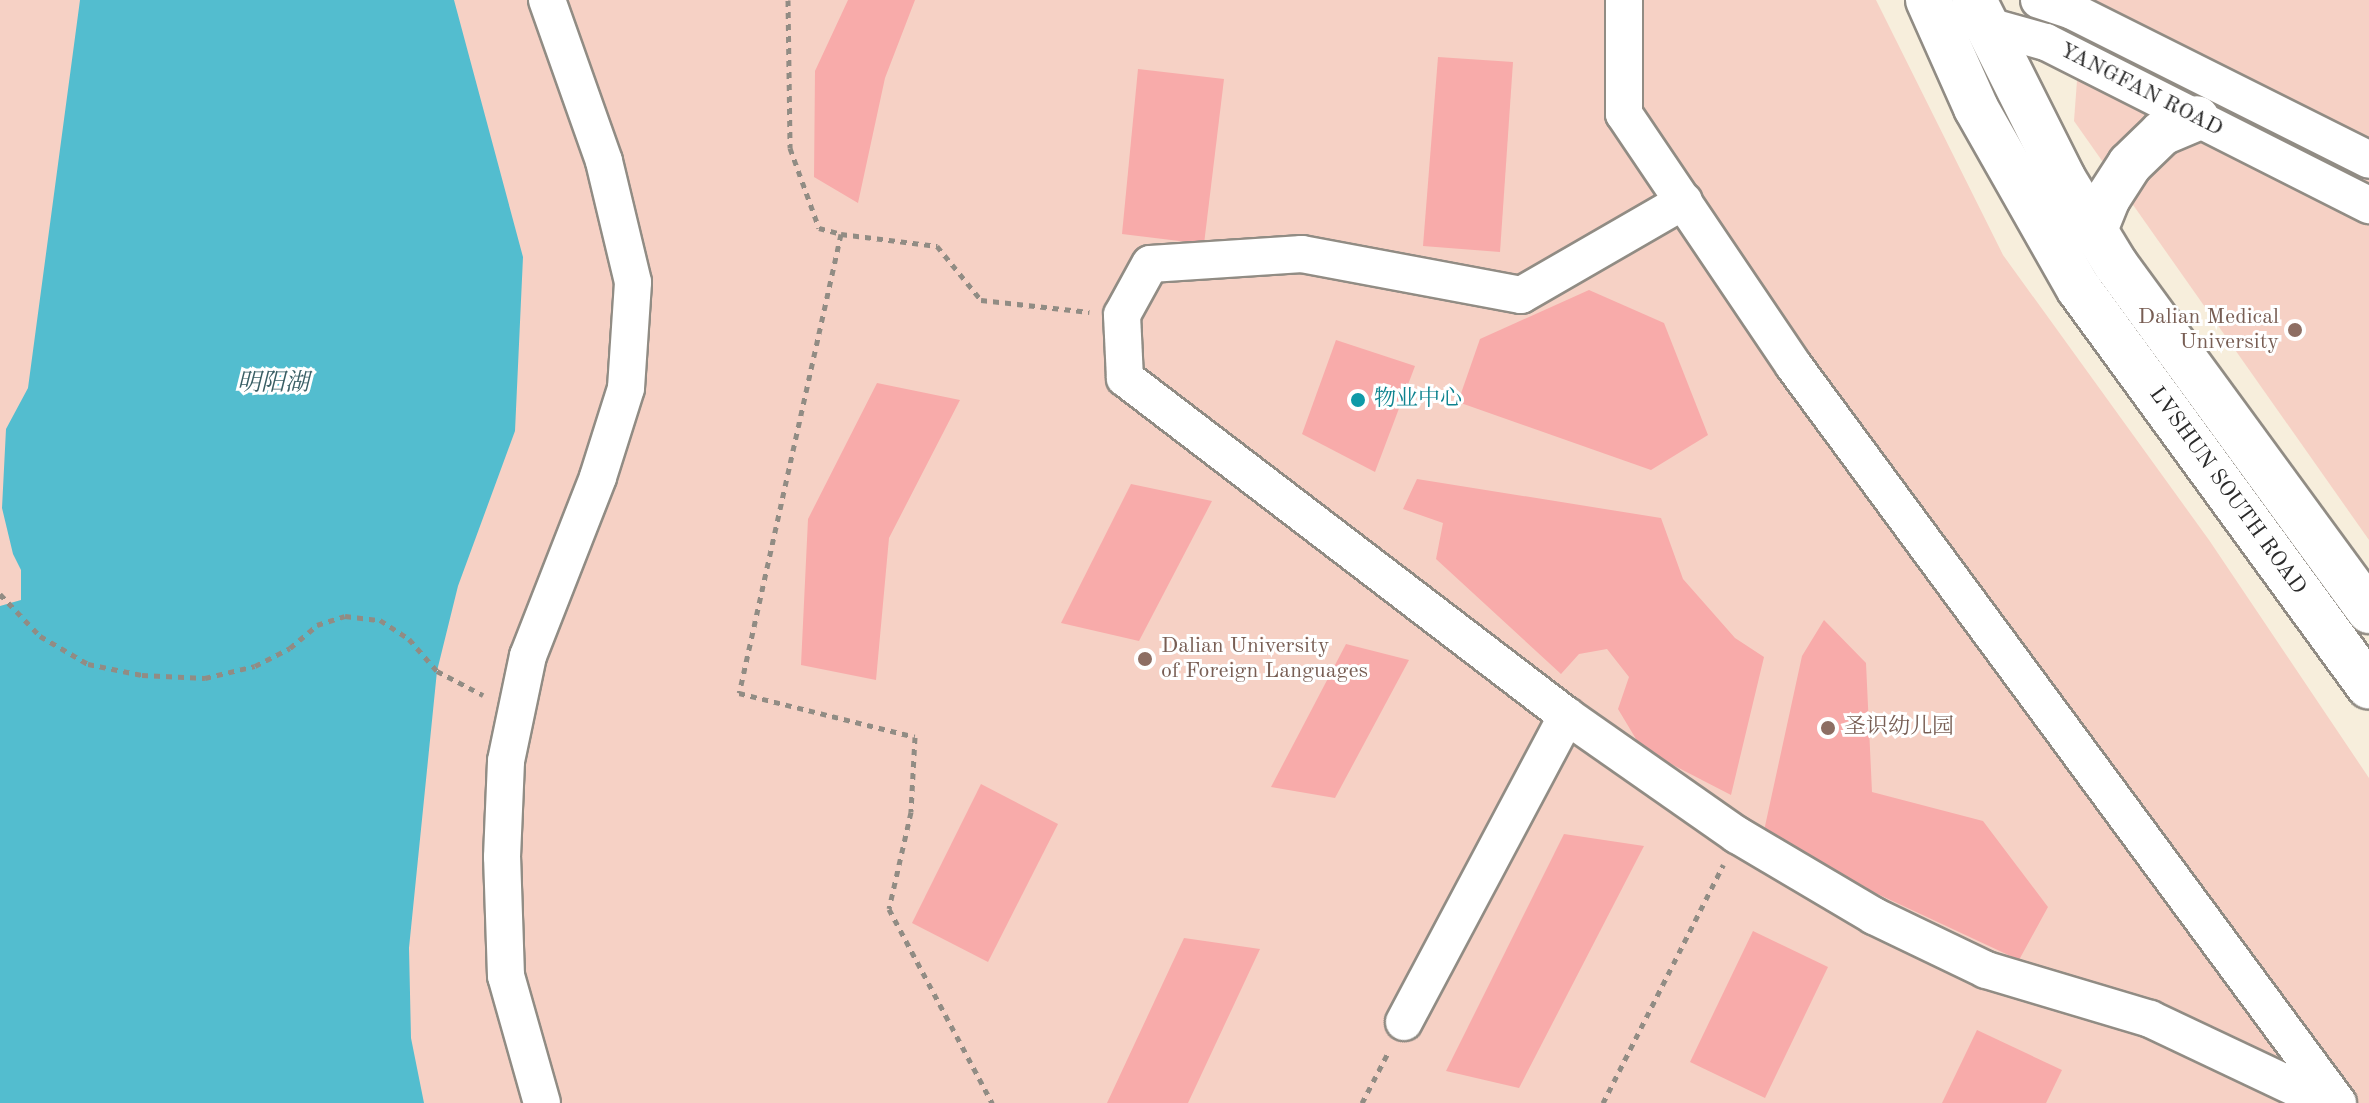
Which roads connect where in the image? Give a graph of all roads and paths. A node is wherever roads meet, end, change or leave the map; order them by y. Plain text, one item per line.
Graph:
1 (547, 0) edge
2 (788, 0) edge
3 (1624, 0) edge
4 (2039, 0) edge
5 (1957, 7) edge
6 (2197, 118) junction
7 (2369, 160) edge
8 (1684, 201) junction
9 (2369, 205) edge
10 (2095, 230) junction
11 (841, 234) junction
12 (1122, 315) junction
13 (0, 594) edge
14 (2369, 611) edge
15 (2369, 686) edge
16 (517, 713) junction
17 (1567, 716) junction
18 (1737, 835) junction
19 (1404, 1022) joint
20 (542, 1103) edge
21 (992, 1103) edge
22 (1362, 1103) edge
23 (1603, 1103) edge
24 (2328, 1103) edge
25 (2338, 1103) edge

1 - 16 street
2 - 11 path
3 - 8 street
4 - 7 street, YANGFAN ROAD
5 - 6 street, YANGFAN ROAD
5 - 10 highway, LVSHUN SOUTH ROAD
5 - 15 highway, LVSHUN SOUTH ROAD
6 - 9 street, YANGFAN ROAD
6 - 10 highway
8 - 12 street
8 - 25 street
10 - 14 highway, LVSHUN SOUTH ROAD
11 - 12 path
11 - 21 path
12 - 17 street
13 - 16 path
16 - 20 street
17 - 18 street
17 - 19 street
18 - 23 path
18 - 24 street
19 - 22 path

